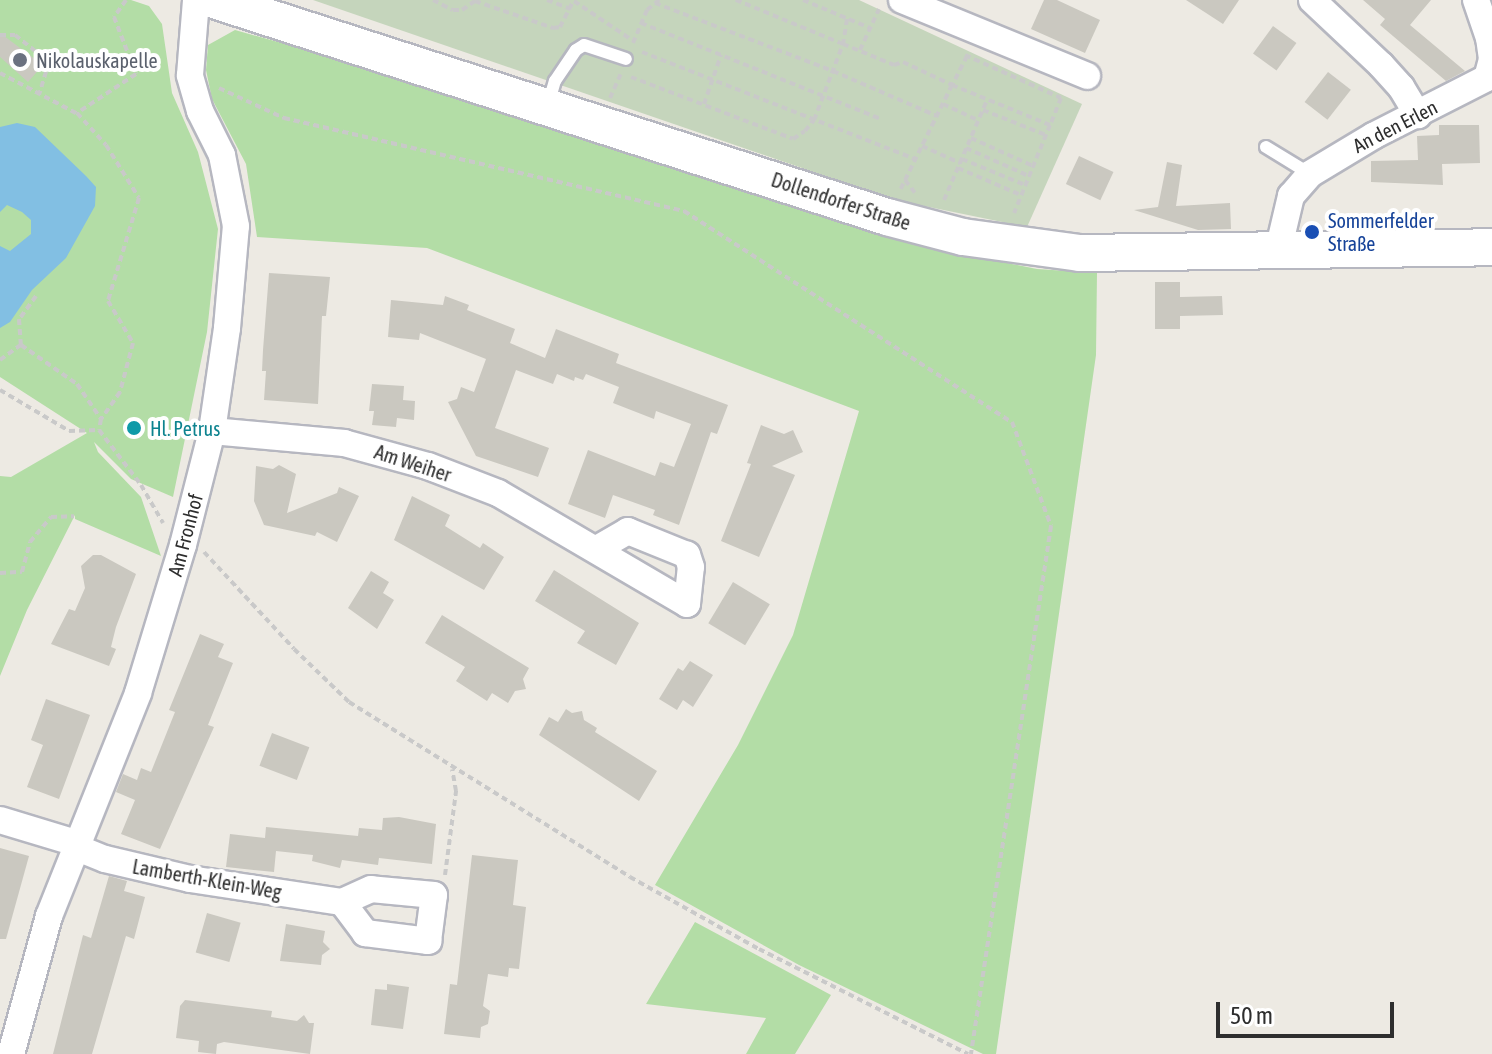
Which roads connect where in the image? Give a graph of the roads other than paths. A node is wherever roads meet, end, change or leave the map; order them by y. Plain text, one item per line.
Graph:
1 (196, 0) edge
2 (214, 0) edge
3 (1312, 0) edge
4 (1476, 0) edge
5 (895, 10) edge
6 (631, 50) road end
7 (1087, 76) dead end
8 (548, 105) junction
9 (1418, 115) junction
10 (1266, 147) dead end
11 (1310, 174) junction
12 (1492, 247) edge
13 (1278, 251) junction
14 (212, 431) junction
15 (597, 549) dead end
16 (0, 820) edge
17 (75, 845) junction
18 (342, 902) junction
19 (11, 1054) edge

1 - 14 street, Am Fronhof
2 - 8 main road, Dollendorfer Straße
3 - 9 street
4 - 9 street, An den Erlen
5 - 7 street
6 - 8 lane
8 - 13 main road, Dollendorfer Straße
9 - 11 street, An den Erlen
10 - 11 lane
11 - 13 street, An den Erlen
12 - 13 main road, Dollendorfer Straße
14 - 15 street, Am Weiher
14 - 17 street, Am Fronhof
16 - 17 street, Lamberth-Klein-Weg
17 - 18 street, Lamberth-Klein-Weg
17 - 19 street, Am Fronhof
18 - 18 street, Lamberth-Klein-Weg

